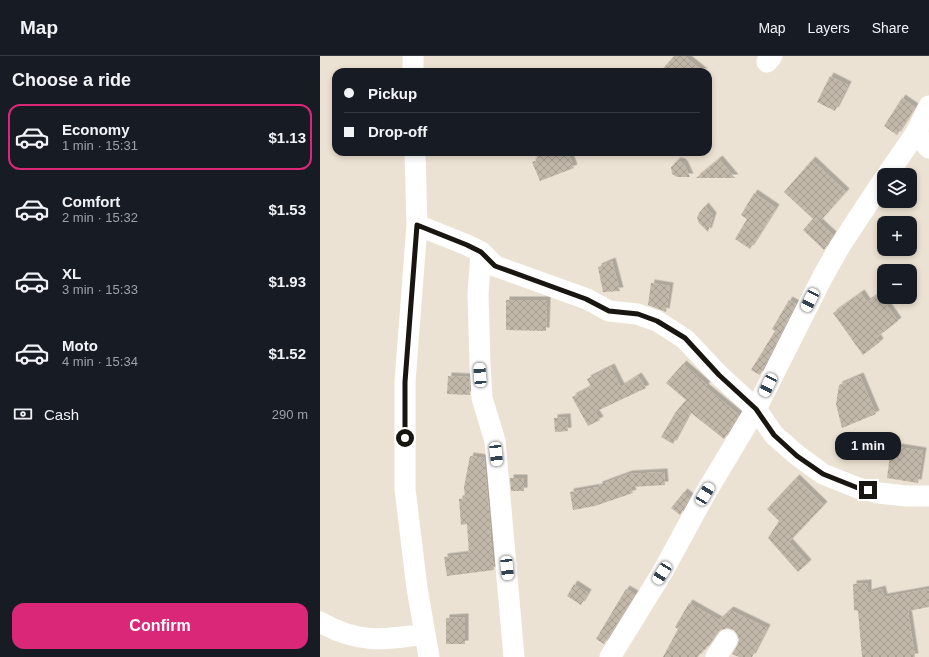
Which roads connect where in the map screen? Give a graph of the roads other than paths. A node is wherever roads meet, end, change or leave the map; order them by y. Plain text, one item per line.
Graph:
1 (413, 56) edge
2 (413, 68) edge
3 (929, 106) edge
4 (923, 141) edge
5 (415, 156) edge
6 (894, 168) edge
7 (877, 190) edge
8 (417, 225) junction
9 (481, 252) junction
10 (756, 409) junction
11 (929, 496) edge
12 (320, 622) edge
13 (425, 634) junction
14 (429, 657) edge
15 (514, 657) edge
16 (610, 657) edge

1 - 2 street
3 - 4 street
4 - 6 street
5 - 8 street
7 - 10 street
8 - 9 street
8 - 13 street
9 - 10 street
9 - 15 street
10 - 11 street
10 - 16 street
12 - 13 street
13 - 14 street

